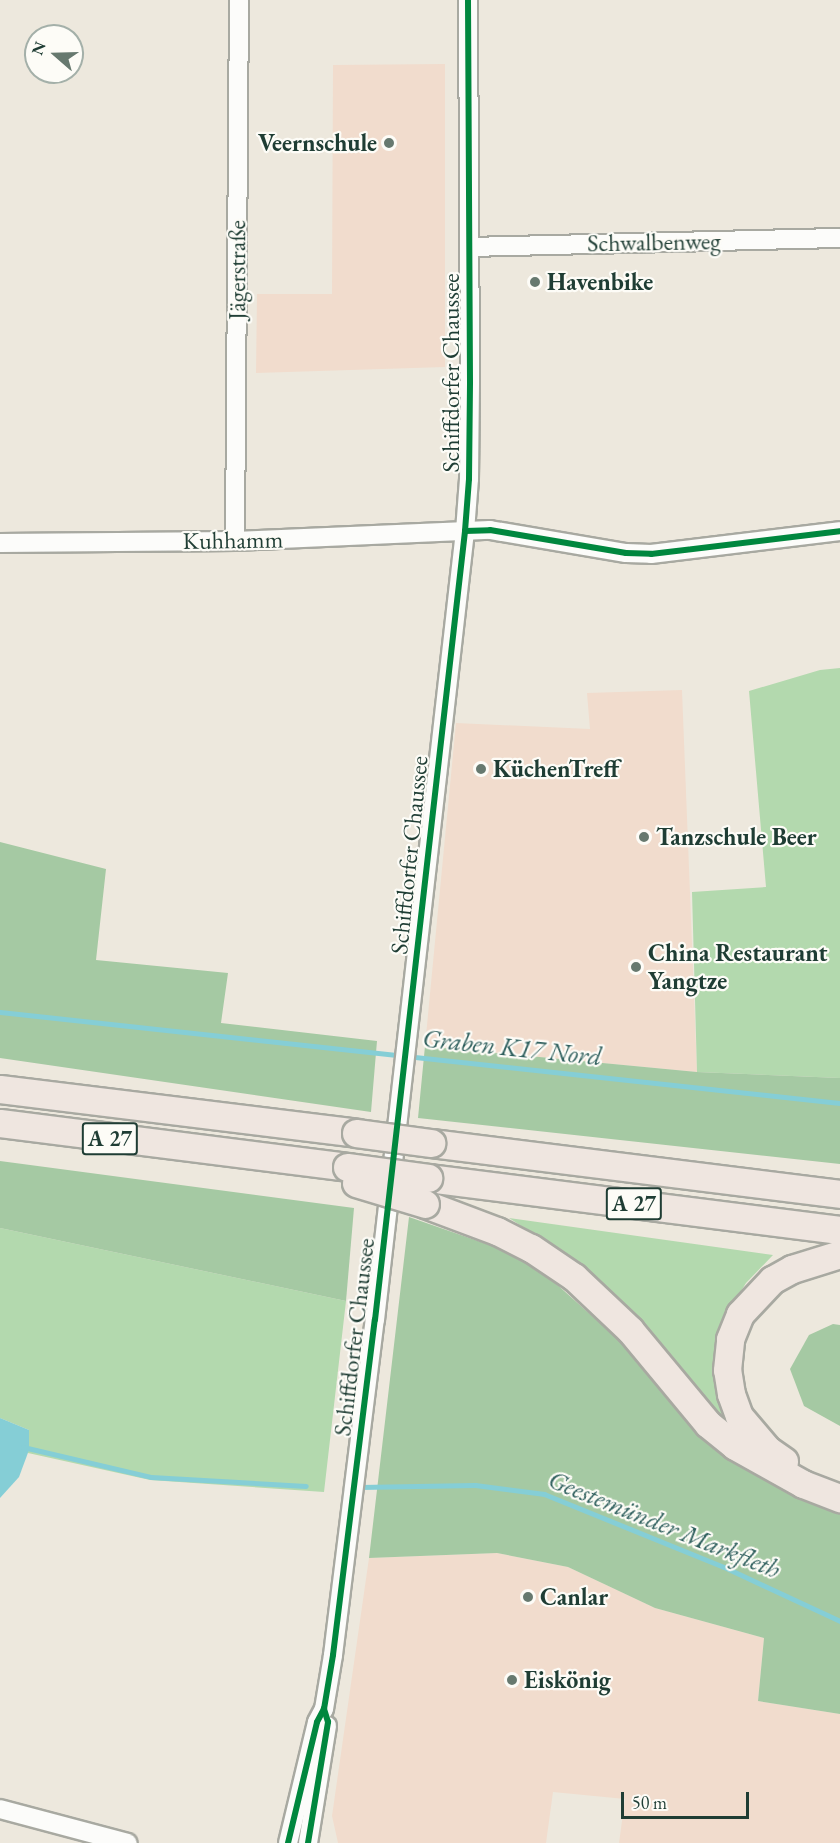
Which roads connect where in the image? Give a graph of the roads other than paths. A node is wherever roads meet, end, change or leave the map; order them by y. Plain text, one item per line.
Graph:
1 (238, 0) edge
2 (468, 0) edge
3 (840, 238) edge
4 (469, 247) junction
5 (465, 531) junction
6 (840, 531) edge
7 (235, 541) junction
8 (0, 543) edge
9 (0, 1089) edge
10 (0, 1123) edge
11 (426, 1191) junction
12 (840, 1194) edge
13 (840, 1230) edge
14 (840, 1254) edge
15 (840, 1486) edge
16 (840, 1498) edge
17 (324, 1709) junction
18 (0, 1809) edge
19 (128, 1843) edge
20 (288, 1843) edge
21 (308, 1843) edge

1 - 7 street, Jägerstraße
2 - 4 street, Schiffdorfer Chaussee
3 - 4 street, Schwalbenweg
4 - 5 street, Schiffdorfer Chaussee
5 - 6 street, Kuhhamm
5 - 7 street, Kuhhamm
5 - 17 street, Schiffdorfer Chaussee
7 - 8 street, Kuhhamm
9 - 12 highway, A 27, bridge
10 - 11 highway, A 27, bridge
11 - 13 highway, A 27
11 - 16 highway
14 - 15 highway
17 - 20 street, Schiffdorfer Chaussee
17 - 21 street, Schiffdorfer Chaussee
18 - 19 street

